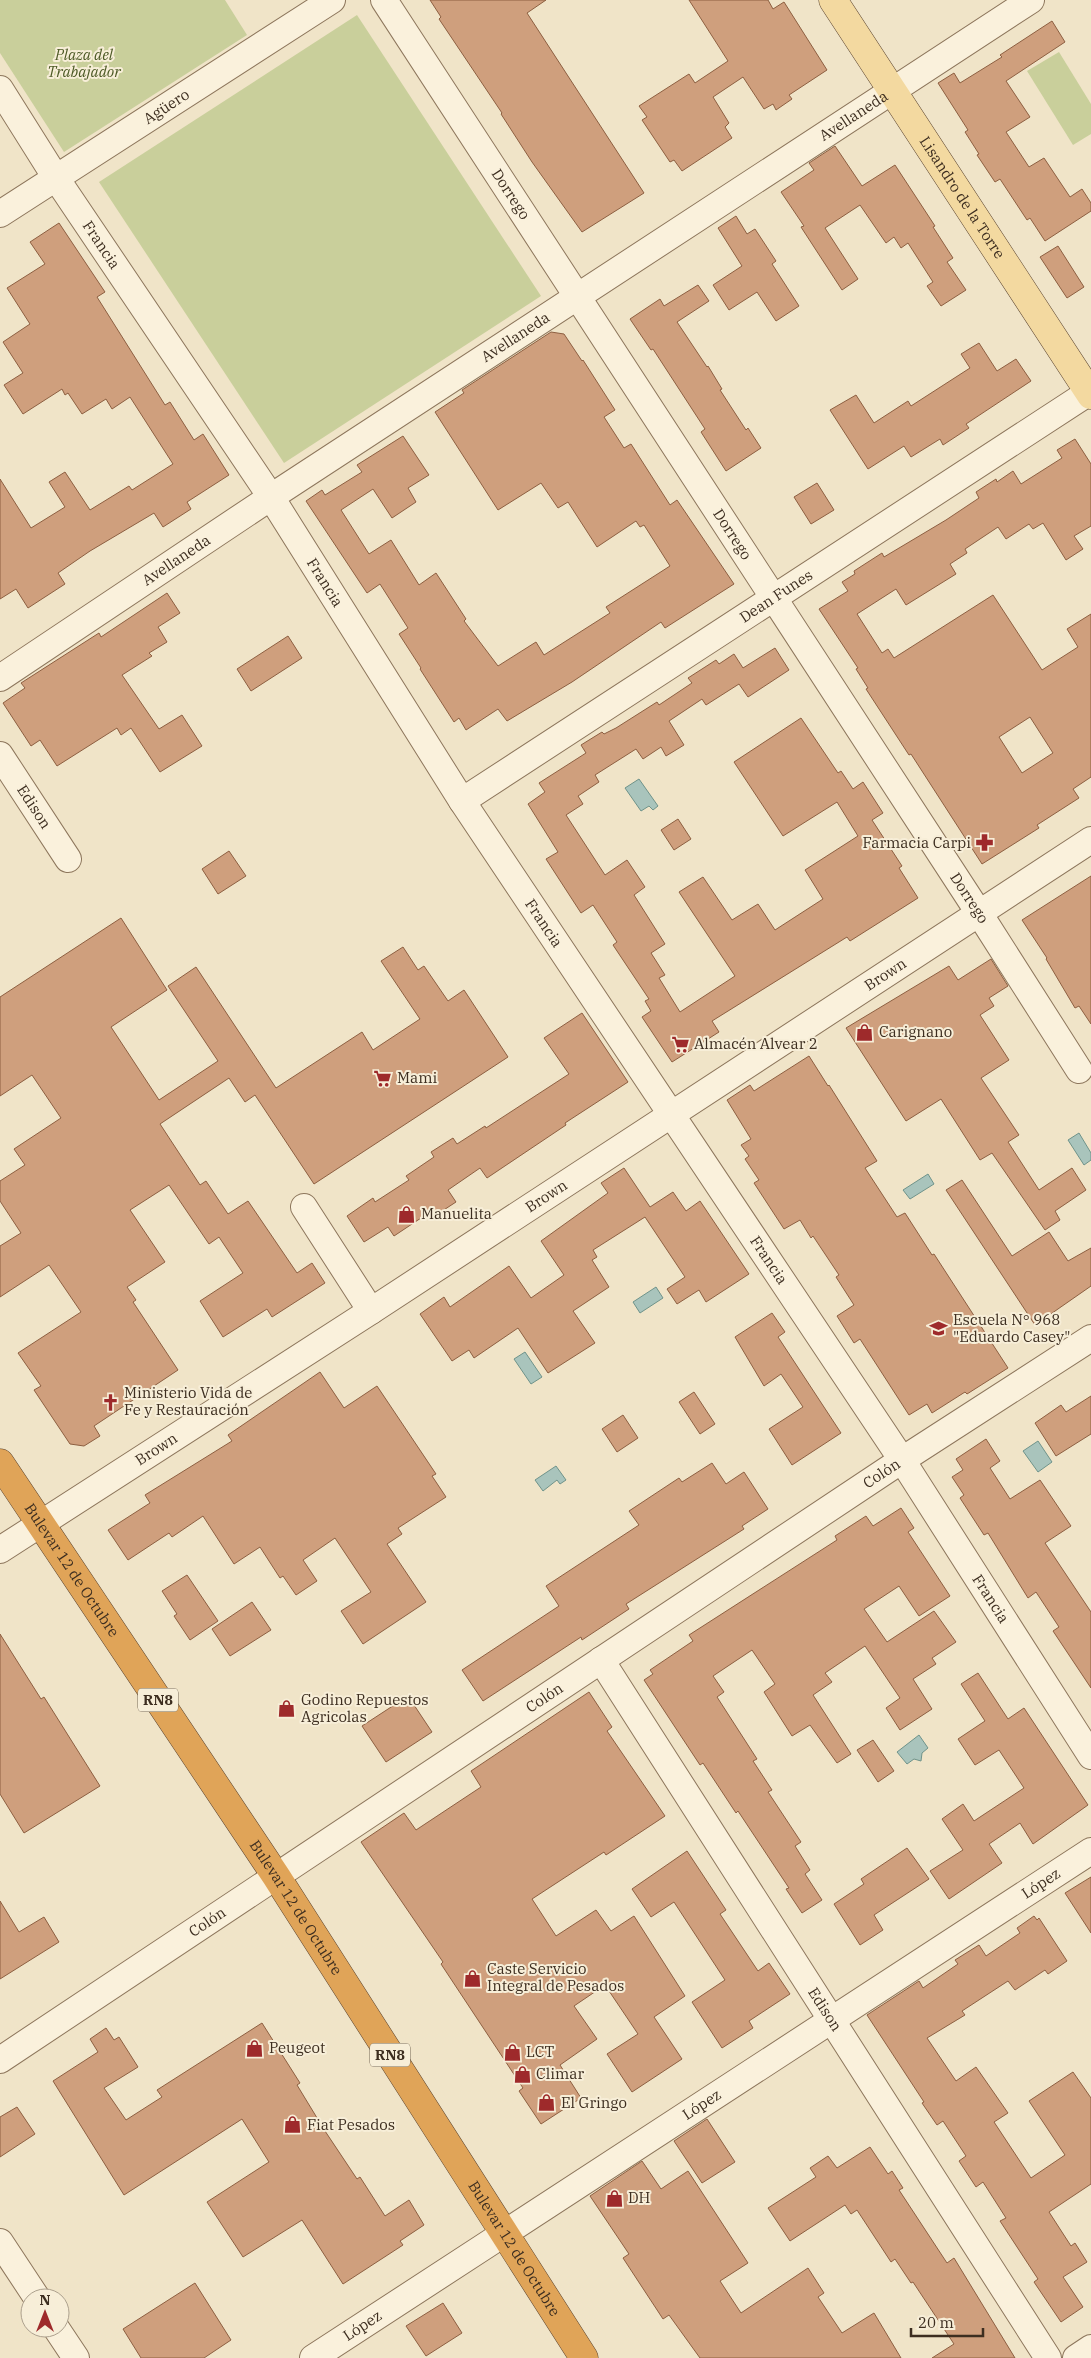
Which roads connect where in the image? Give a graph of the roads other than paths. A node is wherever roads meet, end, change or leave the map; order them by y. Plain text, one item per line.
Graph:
1 (332, 0) edge
2 (384, 0) edge
3 (833, 0) edge
4 (1031, 0) edge
5 (0, 89) edge
6 (892, 91) junction
7 (56, 178) junction
8 (0, 214) edge
9 (577, 297) junction
10 (1090, 393) edge
11 (271, 497) junction
12 (774, 598) junction
13 (0, 678) edge
14 (0, 755) edge
15 (462, 801) junction
16 (1091, 840) edge
17 (68, 859) dead end
18 (979, 913) junction
19 (1079, 1070) dead end
20 (671, 1113) junction
21 (304, 1206) dead end
22 (371, 1311) junction
23 (1091, 1338) edge
24 (902, 1460) junction
25 (0, 1463) edge
26 (40, 1524) junction
27 (0, 1550) edge
28 (601, 1660) junction
29 (1091, 1756) edge
30 (1091, 1851) edge
31 (276, 1876) junction
32 (832, 2020) junction
33 (0, 2060) edge
34 (504, 2235) junction
35 (0, 2242) edge
36 (30, 2288) edge
37 (63, 2338) edge
38 (1091, 2348) edge
39 (76, 2358) edge
40 (313, 2358) edge
41 (584, 2358) edge
42 (1048, 2358) edge
43 (1076, 2358) edge

1 - 7 street, Agüero
2 - 9 street, Dorrego
3 - 6 main road, Lisandro de la Torre
4 - 6 street, Avellaneda
5 - 7 street, Francia
6 - 9 street, Avellaneda
6 - 10 main road, Lisandro de la Torre
7 - 8 street, Agüero
7 - 11 street, Francia
9 - 11 street, Avellaneda
9 - 12 street, Dorrego
10 - 12 street, Dean Funes
11 - 13 street, Avellaneda
11 - 15 street, Francia
12 - 15 street, Dean Funes
12 - 18 street, Dorrego
14 - 17 street, Edison
15 - 20 street, Francia
16 - 18 street, Brown
18 - 19 street, Dorrego
18 - 20 street, Brown
20 - 22 street, Brown
20 - 24 street, Francia
21 - 22 street
22 - 26 street, Brown
23 - 24 street, Colón
24 - 28 street, Colón
24 - 29 street, Francia
25 - 26 highway, Bulevar 12 de Octubre / RN8
26 - 27 street, Brown
26 - 31 highway, Bulevar 12 de Octubre / RN8
28 - 31 street, Colón
28 - 32 street, Edison
30 - 32 street, López
31 - 33 street, Colón
31 - 34 highway, Bulevar 12 de Octubre / RN8
32 - 34 street, López
32 - 42 street, Edison
34 - 40 street, López
34 - 41 highway, Bulevar 12 de Octubre / RN8
35 - 36 street
37 - 39 street
38 - 43 street

